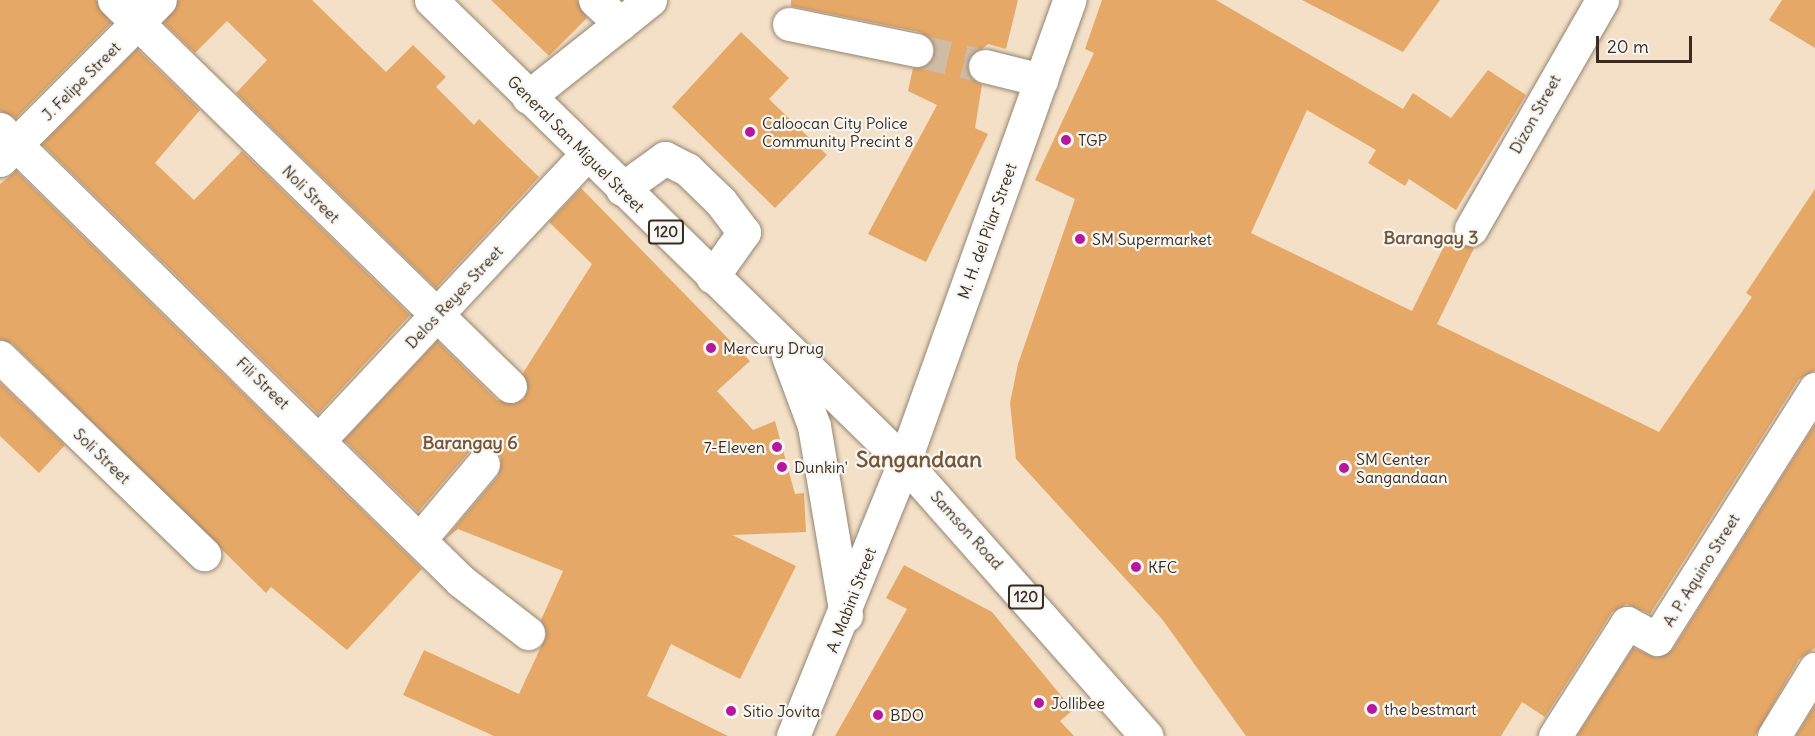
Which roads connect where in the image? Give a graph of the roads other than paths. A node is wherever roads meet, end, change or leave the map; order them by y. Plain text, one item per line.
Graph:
1 (114, 0) edge
2 (160, 0) edge
3 (431, 0) edge
4 (595, 0) edge
5 (650, 0) edge
6 (1070, 0) edge
7 (1602, 0) edge
8 (138, 23) junction
9 (621, 24) junction
10 (789, 24) dead end
11 (916, 50) tunnel mouth
12 (985, 66) tunnel mouth
13 (1041, 80) junction
14 (528, 97) junction
15 (5, 145) edge
16 (586, 155) junction
17 (622, 189) junction
18 (1471, 229) dead end
19 (712, 277) junction
20 (436, 317) junction
21 (784, 346) junction
22 (0, 357) edge
23 (510, 386) dead end
24 (1815, 389) edge
25 (321, 438) junction
26 (904, 462) junction
27 (483, 464) dead end
28 (420, 539) junction
29 (204, 554) dead end
30 (846, 615) junction
31 (528, 633) dead end
32 (1815, 669) edge
33 (793, 736) edge
34 (1146, 736) edge
35 (1555, 736) edge
36 (1774, 736) edge

1 - 8 main road, Noli Street
2 - 8 main road, J. Felipe Street
3 - 14 main road, General San Miguel Street / 120
4 - 9 main road
5 - 9 main road
6 - 13 main road, M. H. del Pilar Street
7 - 18 main road, Dizon Street
8 - 15 main road, J. Felipe Street
8 - 20 main road, Noli Street
9 - 14 main road
10 - 11 main road
12 - 13 main road
13 - 26 main road, M. H. del Pilar Street
14 - 16 main road, General San Miguel Street / 120
15 - 25 main road, Fili Street
16 - 17 main road, General San Miguel Street / 120
16 - 20 main road, Delos Reyes Street
17 - 19 main road, General San Miguel Street / 120
17 - 19 main road
19 - 21 main road, General San Miguel Street / 120
20 - 23 main road, Noli Street
20 - 25 main road, Delos Reyes Street
21 - 26 main road, General San Miguel Street / 120
21 - 30 main road
22 - 29 main road, Soli Street
24 - 35 main road, A. P. Aquino Street
25 - 28 main road, Fili Street
26 - 30 main road, A. Mabini Street
26 - 34 main road, Samson Road / 120
27 - 28 main road
28 - 31 main road, Fili Street
30 - 33 main road, A. Mabini Street
32 - 36 main road

